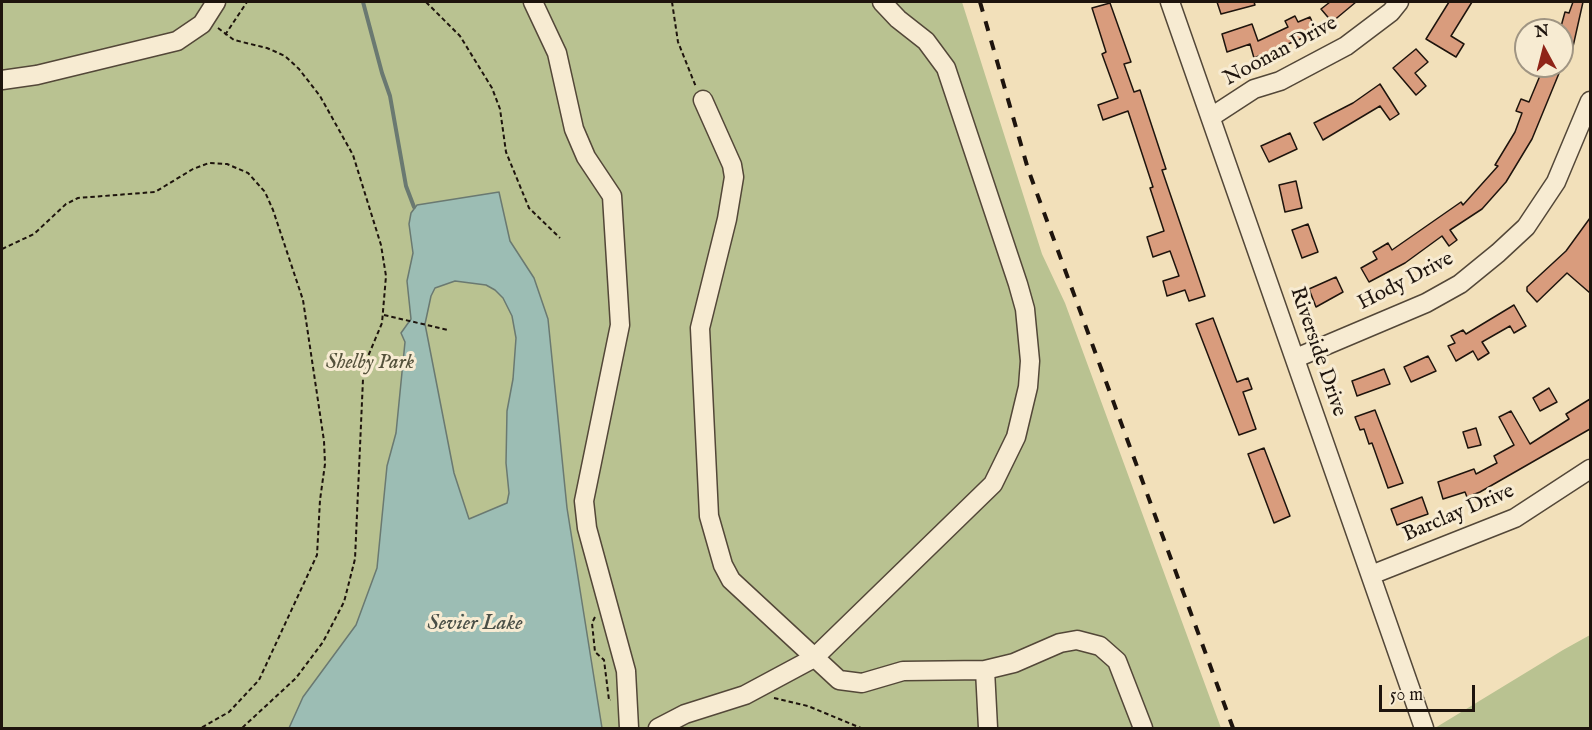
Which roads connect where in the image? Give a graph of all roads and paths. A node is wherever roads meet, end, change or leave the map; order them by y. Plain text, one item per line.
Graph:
1 (216, 2) edge
2 (247, 2) edge
3 (426, 2) edge
4 (533, 2) edge
5 (672, 2) edge
6 (882, 2) edge
7 (1170, 2) edge
8 (1399, 2) edge
9 (206, 19) junction
10 (225, 35) junction
11 (2, 80) edge
12 (703, 100) joint
13 (1590, 101) edge
14 (1211, 117) junction
15 (560, 238) dead end
16 (2, 249) edge
17 (384, 315) junction
18 (448, 330) dead end
19 (1296, 358) junction
20 (1590, 469) edge
21 (1371, 575) junction
22 (596, 614) dead end
23 (814, 658) junction
24 (985, 670) junction
25 (771, 697) dead end
26 (629, 699) junction
27 (1422, 723) edge
28 (201, 729) edge
29 (242, 729) edge
30 (629, 729) edge
31 (658, 729) edge
32 (861, 729) edge
33 (988, 729) edge
34 (1143, 729) edge

1 - 9 street
2 - 10 path
3 - 15 path
4 - 26 street
5 - 12 path
6 - 23 street
7 - 14 street, Riverside Drive
8 - 14 street, Noonan Drive
9 - 10 path
9 - 11 street
10 - 17 path
12 - 23 street
13 - 19 street, Hody Drive
14 - 19 street, Riverside Drive
16 - 28 path
17 - 18 path
17 - 29 path
19 - 21 street, Riverside Drive
20 - 21 street, Barclay Drive
21 - 27 street, Riverside Drive
22 - 26 path
23 - 24 street
23 - 31 street
24 - 33 street
24 - 34 street
25 - 32 path
26 - 30 street

